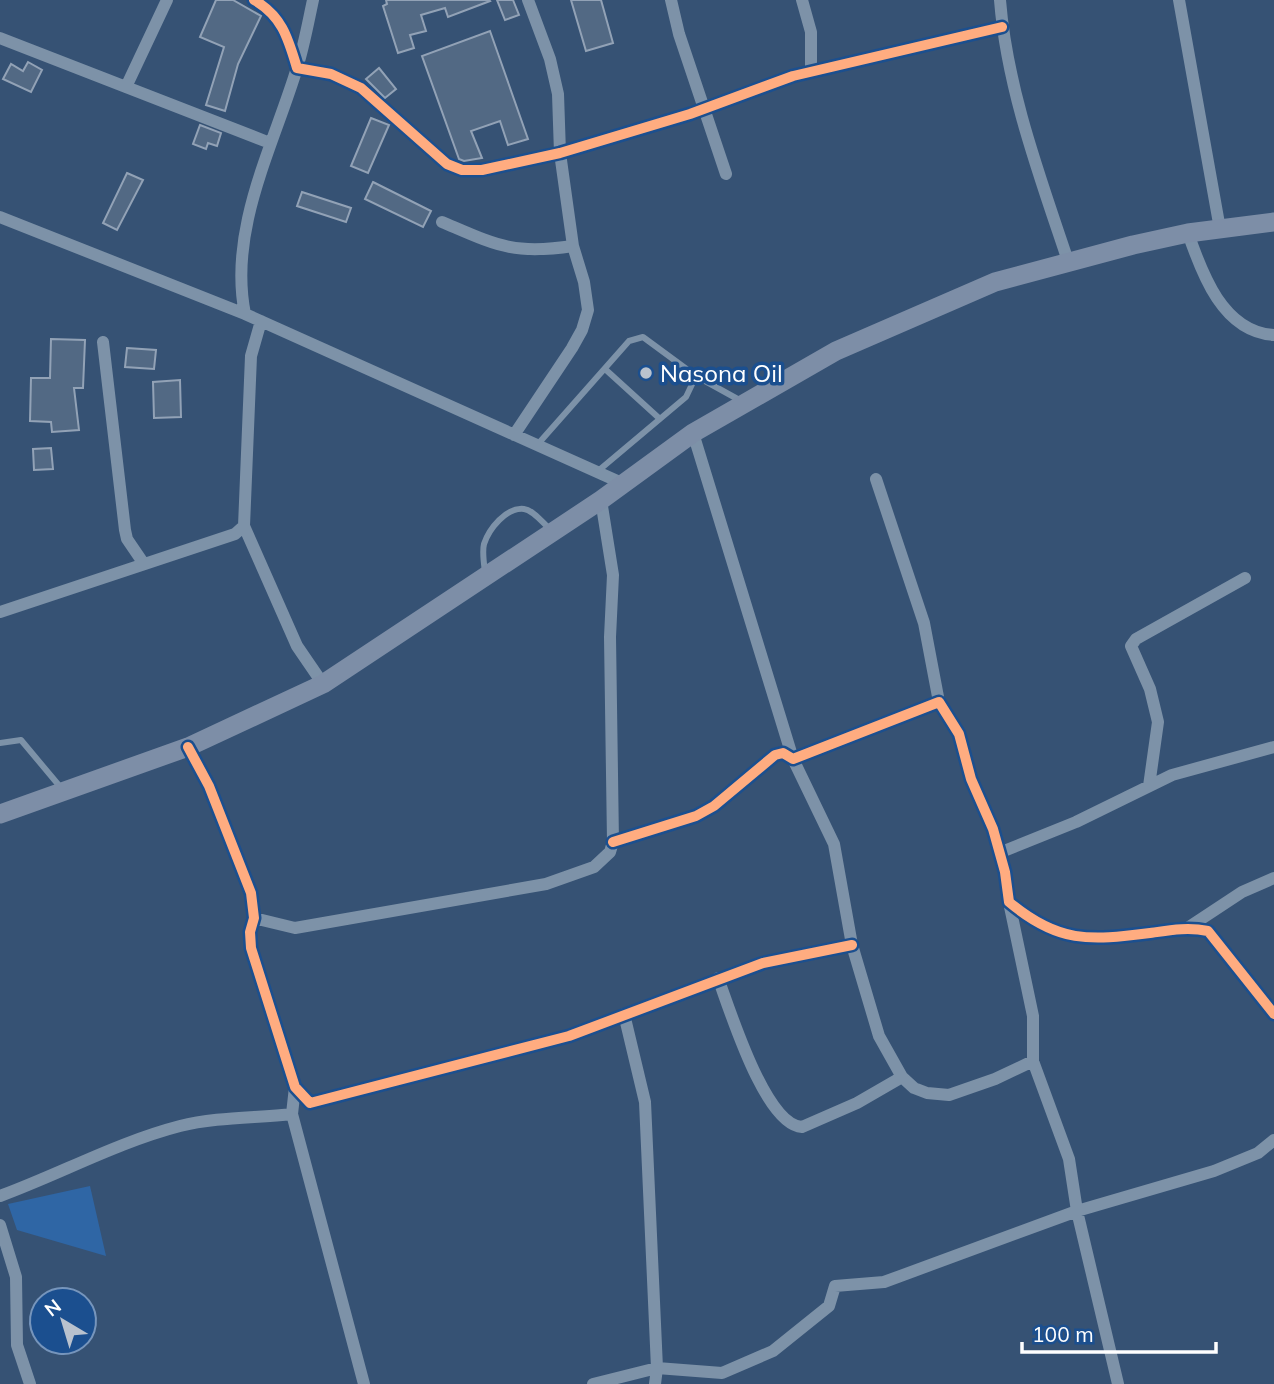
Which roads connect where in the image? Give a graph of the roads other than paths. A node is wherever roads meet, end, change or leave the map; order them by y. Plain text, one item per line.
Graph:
1 (167, 0) edge
2 (254, 0) edge
3 (313, 0) edge
4 (527, 0) edge
5 (671, 0) edge
6 (802, 0) edge
7 (1000, 0) edge
8 (1179, 0) edge
9 (1002, 27) junction
10 (0, 38) edge
11 (297, 68) junction
12 (811, 71) junction
13 (126, 87) junction
14 (705, 108) junction
15 (270, 143) junction
16 (561, 153) junction
17 (726, 174) dead end
18 (0, 217) edge
19 (442, 222) dead end
20 (1274, 222) edge
21 (1220, 229) junction
22 (1188, 233) junction
23 (573, 246) junction
24 (1068, 261) junction
25 (244, 314) junction
26 (261, 321) junction
27 (1274, 335) edge
28 (103, 342) dead end
29 (605, 369) junction
30 (696, 376) junction
31 (745, 403) junction
32 (660, 419) junction
33 (693, 433) junction
34 (514, 435) junction
35 (536, 446) junction
36 (596, 472) junction
37 (876, 479) dead end
38 (624, 484) junction
39 (601, 500) junction
40 (244, 526) junction
41 (554, 532) junction
42 (144, 564) junction
43 (485, 578) junction
44 (1245, 578) dead end
45 (0, 612) edge
46 (323, 684) junction
47 (939, 702) junction
48 (0, 743) edge
49 (188, 747) junction
50 (1274, 747) edge
51 (793, 759) junction
52 (1149, 786) junction
53 (64, 791) junction
54 (0, 814) edge
55 (613, 842) junction
56 (999, 853) junction
57 (1274, 878) edge
58 (1009, 902) junction
59 (254, 918) junction
60 (1189, 927) junction
61 (852, 945) junction
62 (718, 978) junction
63 (624, 1014) junction
64 (1274, 1014) edge
65 (1033, 1061) junction
66 (902, 1077) junction
67 (295, 1087) junction
68 (292, 1114) junction
69 (1274, 1140) edge
70 (0, 1196) edge
71 (1077, 1211) junction
72 (0, 1225) edge
73 (657, 1368) junction
74 (706, 1378) edge
75 (30, 1384) edge
76 (364, 1384) edge
77 (593, 1384) edge
78 (655, 1384) edge
79 (1118, 1384) edge

1 - 13 street
2 - 11 street
3 - 11 street
4 - 16 street
5 - 14 street
6 - 12 street
7 - 9 street
8 - 21 street
9 - 12 street
9 - 24 street
10 - 13 street
11 - 15 street
11 - 16 street
12 - 14 street
13 - 15 street
14 - 16 street
14 - 17 street
15 - 25 street
16 - 23 street
18 - 25 street
19 - 23 street
20 - 21 main road
21 - 22 main road
22 - 24 main road
22 - 27 street
23 - 34 street
24 - 31 main road
25 - 26 street
26 - 34 street
26 - 40 street
28 - 42 street
29 - 30 lane
29 - 32 lane
29 - 35 lane
30 - 31 lane
30 - 32 lane
31 - 33 main road
32 - 36 lane
33 - 38 main road
33 - 51 street
34 - 35 street
35 - 36 street
36 - 38 street
37 - 47 street
38 - 39 main road
39 - 41 main road
39 - 55 street
40 - 42 street
40 - 46 street
41 - 43 main road
41 - 43 lane
42 - 45 street
43 - 46 main road
44 - 52 street
46 - 49 main road
47 - 51 street
47 - 56 street
48 - 53 lane
49 - 53 main road
49 - 59 street
50 - 52 street
51 - 55 street
51 - 61 street
52 - 56 street
53 - 54 main road
55 - 59 street
56 - 58 street
57 - 60 street
58 - 60 street
58 - 65 street
59 - 67 street
60 - 64 street
61 - 62 street
61 - 66 street
62 - 63 street
62 - 66 street
63 - 67 street
63 - 73 street
65 - 66 street
65 - 71 street
67 - 68 street
68 - 70 street
68 - 76 street
69 - 71 street
71 - 74 street
71 - 79 street
72 - 75 street
73 - 74 street
73 - 77 street
73 - 78 street

